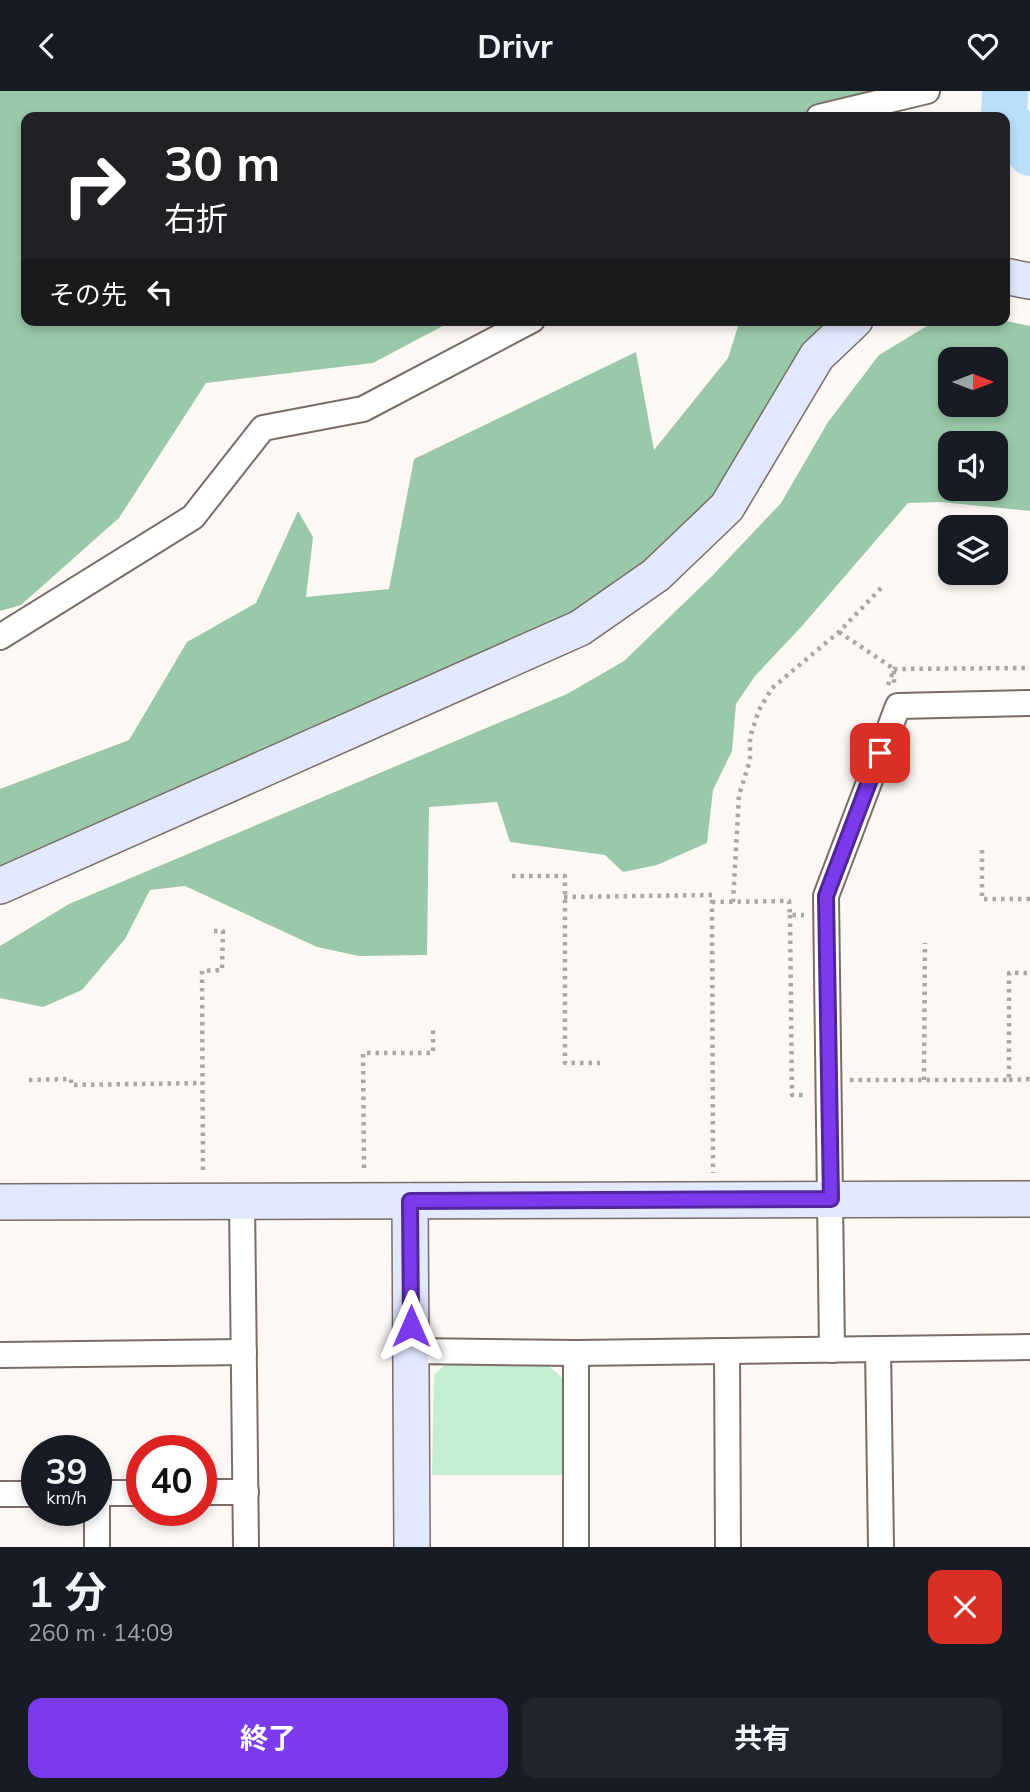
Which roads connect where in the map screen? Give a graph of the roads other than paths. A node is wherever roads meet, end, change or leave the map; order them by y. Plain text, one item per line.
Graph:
1 (927, 91) edge
2 (840, 112) edge
3 (1010, 277) edge
4 (1030, 281) edge
5 (520, 326) edge
6 (848, 326) edge
7 (0, 638) edge
8 (1030, 703) edge
9 (0, 885) edge
10 (831, 1199) junction
11 (1030, 1199) edge
12 (410, 1201) junction
13 (0, 1202) edge
14 (242, 1202) junction
15 (1030, 1347) edge
16 (832, 1349) junction
17 (878, 1349) junction
18 (727, 1350) junction
19 (411, 1351) junction
20 (244, 1352) junction
21 (576, 1353) junction
22 (0, 1355) edge
23 (217, 1492) edge
24 (246, 1492) junction
25 (0, 1494) edge
26 (21, 1494) edge
27 (97, 1526) edge
28 (97, 1547) edge
29 (246, 1547) edge
30 (412, 1547) edge
31 (576, 1547) edge
32 (728, 1547) edge
33 (881, 1547) edge

1 - 2 street
3 - 4 street
5 - 7 street
6 - 9 street
8 - 10 street
10 - 11 street
10 - 12 street
10 - 16 street
12 - 14 street
12 - 19 street
13 - 14 street
14 - 20 street
15 - 17 street
16 - 17 street
16 - 18 street
17 - 33 street
18 - 21 street
18 - 32 street
19 - 21 street
19 - 30 street
20 - 22 street
20 - 24 street
21 - 31 street
23 - 24 street
24 - 29 street
25 - 26 street
27 - 28 street

